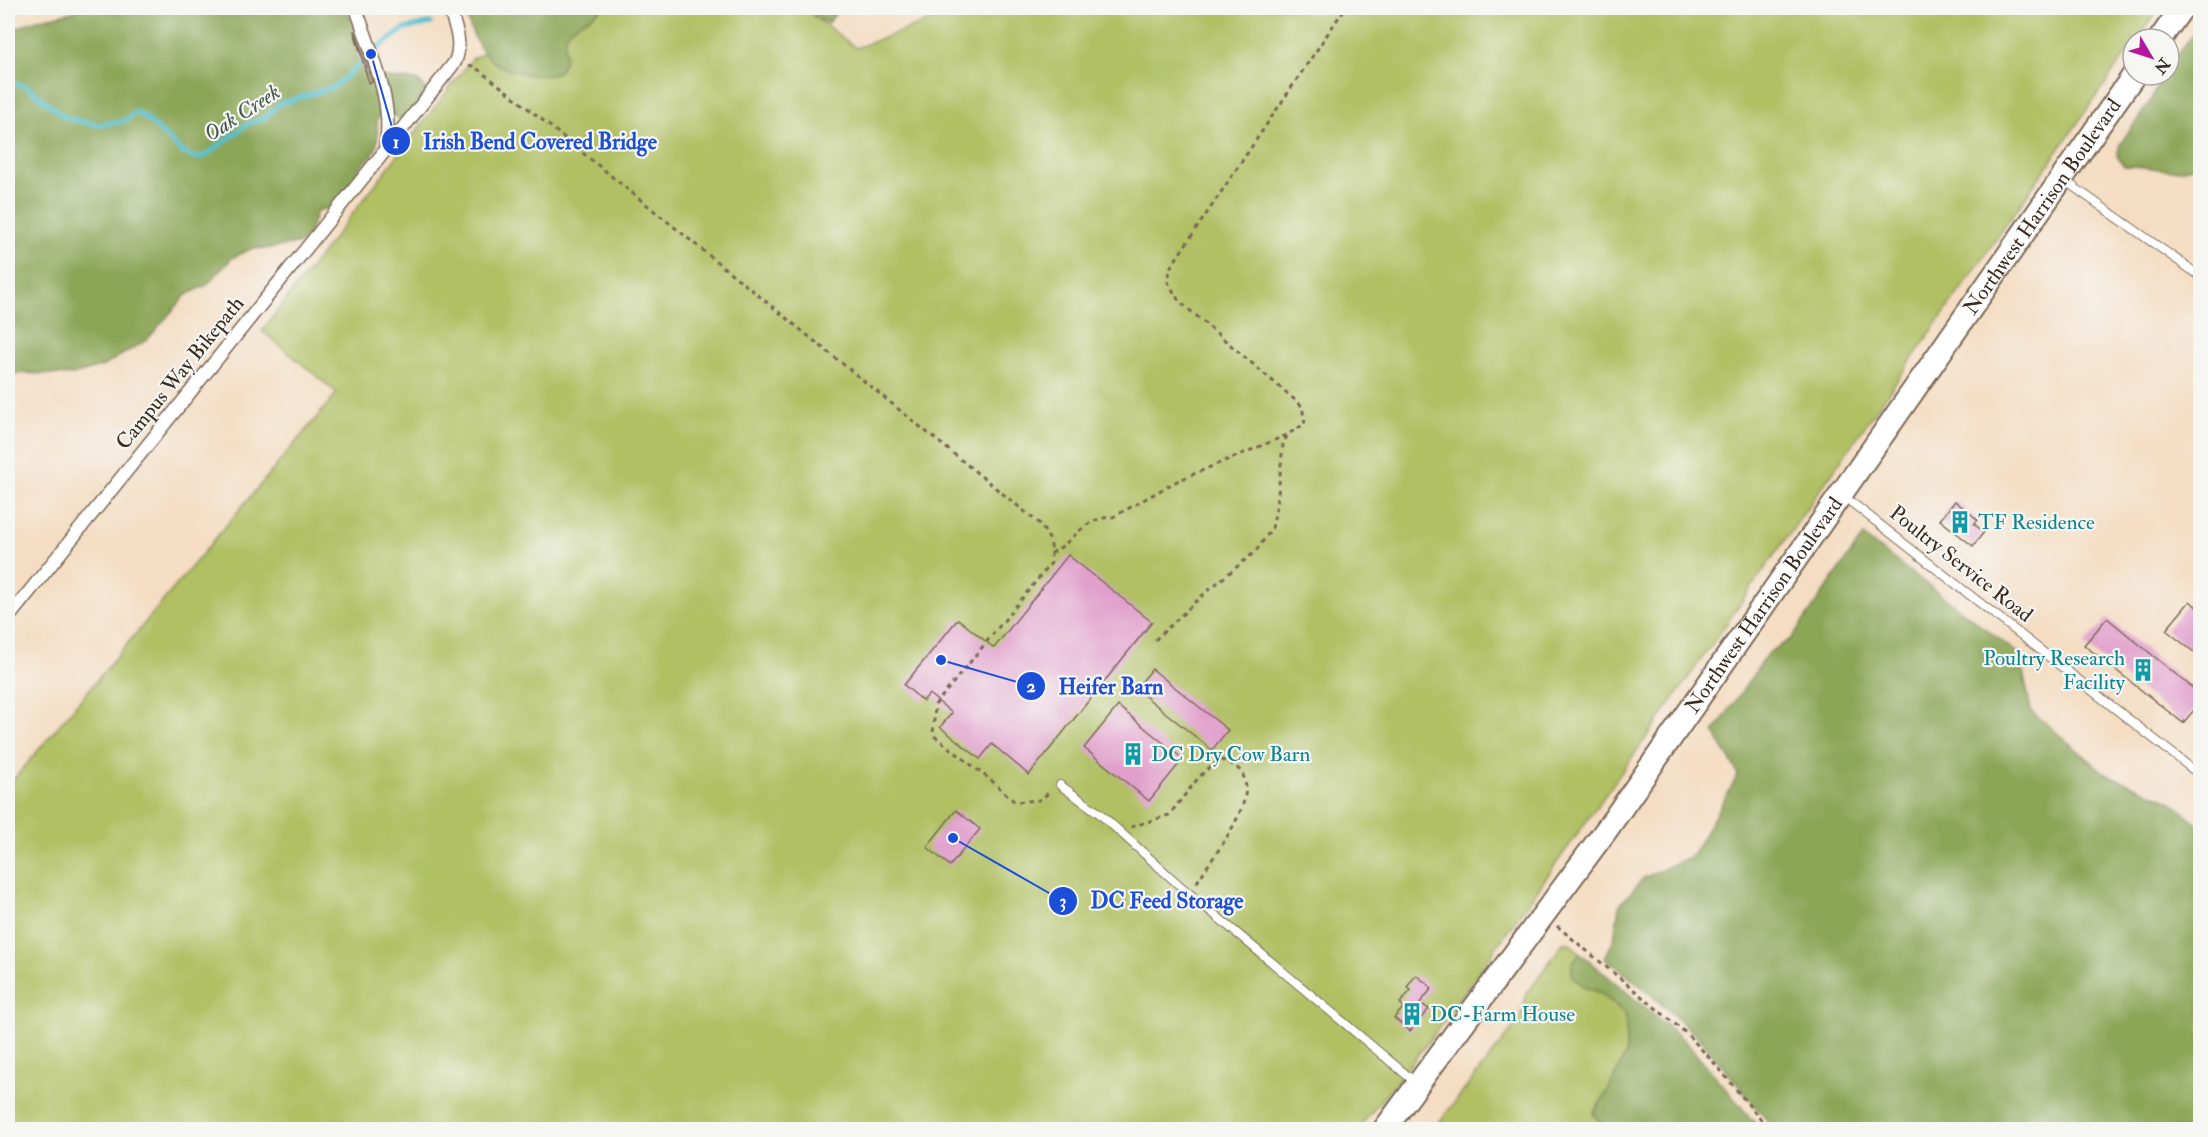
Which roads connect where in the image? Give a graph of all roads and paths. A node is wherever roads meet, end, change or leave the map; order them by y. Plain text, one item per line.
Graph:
1 (356, 8) edge
2 (449, 8) edge
3 (1345, 8) edge
4 (2182, 8) edge
5 (2169, 27) edge
6 (455, 62) junction
7 (2125, 87) edge
8 (384, 152) junction
9 (2061, 178) junction
10 (2200, 276) edge
11 (1288, 434) junction
12 (1840, 493) junction
13 (1051, 553) junction
14 (8, 618) edge
15 (1155, 640) dead end
16 (2200, 774) edge
17 (1060, 784) joint
18 (1117, 830) junction
19 (1192, 896) junction
20 (1544, 915) junction
21 (1419, 1084) junction
22 (1384, 1130) edge
23 (1769, 1130) edge

1 - 8 street
2 - 6 street
3 - 11 path
4 - 5 main road
6 - 8 street, Campus Way Bikepath
6 - 13 path
7 - 9 main road, Northwest Harrison Boulevard
8 - 14 street, Campus Way Bikepath
9 - 10 lane
9 - 12 main road, Northwest Harrison Boulevard
11 - 13 path
11 - 15 path
12 - 16 lane, Poultry Service Road
12 - 20 main road, Northwest Harrison Boulevard
13 - 17 path
17 - 18 lane
18 - 19 lane
18 - 19 path
19 - 21 lane
20 - 21 main road, Northwest Harrison Boulevard
20 - 23 path
21 - 22 main road, Northwest Harrison Boulevard

